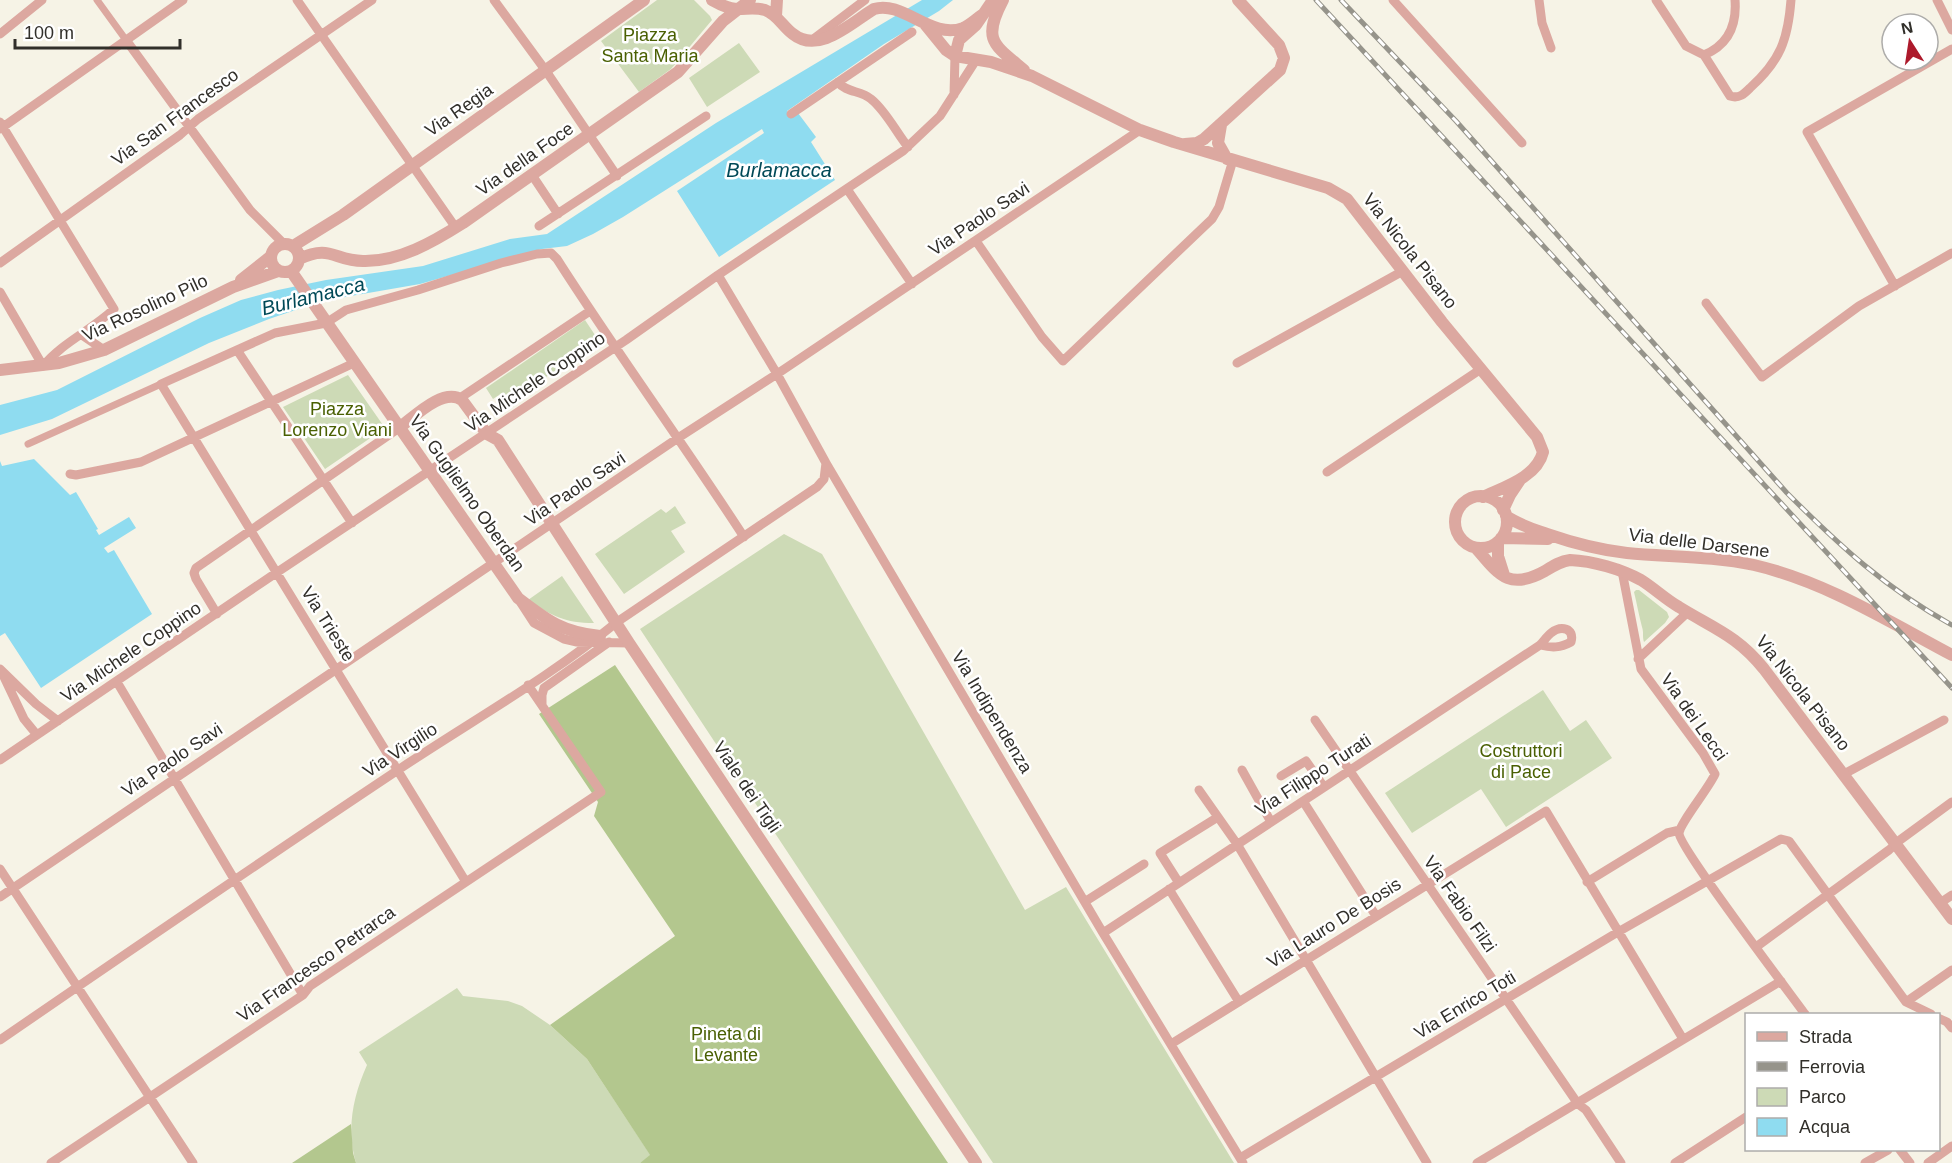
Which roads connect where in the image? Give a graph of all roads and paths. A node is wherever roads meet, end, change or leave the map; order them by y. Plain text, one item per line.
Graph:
1 (42, 0) edge
2 (98, 0) edge
3 (183, 0) edge
4 (297, 0) edge
5 (372, 0) edge
6 (494, 0) edge
7 (644, 0) edge
8 (712, 0) edge
9 (750, 0) edge
10 (777, 0) edge
11 (866, 0) edge
12 (993, 0) edge
13 (1003, 0) edge
14 (1238, 0) edge
15 (1393, 0) edge
16 (1539, 0) edge
17 (1656, 0) edge
18 (1735, 0) edge
19 (1791, 0) edge
20 (1937, 0) edge
21 (737, 9) junction
22 (982, 15) junction
23 (776, 16) junction
24 (924, 23) junction
25 (1952, 30) edge
26 (912, 32) dead end
27 (0, 34) edge
28 (321, 36) junction
29 (126, 40) junction
30 (810, 41) junction
31 (1551, 48) dead end
32 (1952, 49) edge
33 (1704, 55) junction
34 (955, 56) junction
35 (976, 60) junction
36 (546, 71) junction
37 (1032, 76) junction
38 (838, 82) junction
39 (954, 95) junction
40 (791, 114) dead end
41 (706, 116) dead end
42 (1221, 125) junction
43 (1, 126) edge
44 (189, 127) junction
45 (1140, 130) junction
46 (590, 136) junction
47 (1522, 143) dead end
48 (1181, 145) junction
49 (908, 147) junction
50 (1230, 159) junction
51 (413, 165) junction
52 (532, 175) junction
53 (617, 176) junction
54 (847, 189) junction
55 (558, 214) junction
56 (60, 220) junction
57 (538, 226) dead end
58 (456, 228) junction
59 (976, 241) junction
60 (288, 245) junction
61 (1952, 253) edge
62 (270, 257) junction
63 (299, 260) junction
64 (0, 263) edge
65 (1403, 271) junction
66 (288, 274) junction
67 (718, 275) junction
68 (912, 284) junction
69 (1895, 285) junction
70 (233, 287) junction
71 (0, 292) edge
72 (1706, 303) dead end
73 (590, 311) junction
74 (325, 321) junction
75 (82, 335) junction
76 (615, 347) junction
77 (104, 350) junction
78 (237, 350) junction
79 (354, 363) junction
80 (1237, 363) dead end
81 (43, 366) junction
82 (1481, 369) junction
83 (0, 370) edge
84 (777, 374) junction
85 (160, 384) junction
86 (460, 398) junction
87 (271, 401) junction
88 (399, 428) junction
89 (487, 434) junction
90 (193, 437) junction
91 (678, 438) junction
92 (28, 444) dead end
93 (826, 463) junction
94 (430, 471) junction
95 (1327, 472) dead end
96 (70, 474) dead end
97 (1522, 478) junction
98 (324, 480) junction
99 (817, 487) junction
100 (842, 488) junction
101 (1483, 497) junction
102 (1505, 513) junction
103 (352, 523) junction
104 (552, 524) junction
105 (251, 531) junction
106 (744, 537) junction
107 (1500, 540) junction
108 (1566, 541) junction
109 (1476, 548) junction
110 (495, 563) junction
111 (1622, 572) junction
112 (276, 573) junction
113 (1504, 576) junction
114 (1688, 612) junction
115 (217, 614) junction
116 (617, 622) junction
117 (600, 640) junction
118 (629, 643) junction
119 (1540, 645) dead end
120 (1952, 655) edge
121 (1638, 658) junction
122 (0, 669) edge
123 (336, 669) junction
124 (117, 682) junction
125 (528, 685) junction
126 (542, 704) junction
127 (1315, 720) dead end
128 (1944, 720) dead end
129 (58, 721) junction
130 (37, 735) junction
131 (0, 760) edge
132 (398, 770) junction
133 (1242, 770) dead end
134 (1349, 771) junction
135 (1844, 774) junction
136 (1281, 776) dead end
137 (175, 778) junction
138 (1324, 787) junction
139 (1199, 790) dead end
140 (1303, 801) junction
141 (1952, 802) edge
142 (1218, 816) junction
143 (1271, 822) junction
144 (1680, 830) junction
145 (1237, 844) junction
146 (1897, 844) junction
147 (1144, 864) dead end
148 (0, 869) edge
149 (235, 880) junction
150 (1707, 880) junction
151 (466, 882) junction
152 (1587, 882) junction
153 (1179, 883) junction
154 (1427, 885) junction
155 (13, 888) junction
156 (1169, 889) junction
157 (1828, 895) junction
158 (1952, 895) edge
159 (0, 897) edge
160 (1086, 901) junction
161 (1940, 903) junction
162 (1376, 916) junction
163 (1952, 919) edge
164 (1618, 932) junction
165 (1103, 933) junction
166 (1756, 946) junction
167 (1307, 959) junction
168 (1952, 970) edge
169 (1781, 981) junction
170 (78, 987) junction
171 (303, 995) junction
172 (1506, 999) junction
173 (1239, 1002) junction
174 (1906, 1002) junction
175 (1804, 1013) edge
176 (1929, 1013) edge
177 (1940, 1019) edge
178 (1952, 1028) edge
179 (1683, 1039) junction
180 (0, 1040) edge
181 (1171, 1044) junction
182 (1376, 1077) junction
183 (151, 1097) junction
184 (1578, 1104) junction
185 (1745, 1118) edge
186 (1952, 1146) edge
187 (1885, 1151) edge
188 (1242, 1161) edge
189 (51, 1163) edge
190 (193, 1163) edge
191 (976, 1163) edge
192 (1427, 1163) edge
193 (1477, 1163) edge
194 (1621, 1163) edge
195 (1675, 1163) edge
196 (1865, 1163) edge
197 (1928, 1163) edge

1 - 27 street
2 - 29 street
3 - 29 street
4 - 28 street
5 - 28 street, Via San Francesco
6 - 36 street
7 - 36 street, Via Regia
8 - 21 street
9 - 21 street, Via della Foce
10 - 23 street
11 - 30 street
12 - 22 street
13 - 37 street
14 - 42 street
15 - 47 street
16 - 31 street
17 - 33 street
18 - 33 street
19 - 33 street
20 - 25 street
21 - 23 street
21 - 46 street, Via della Foce
22 - 24 street
22 - 34 street
23 - 30 street
24 - 30 street
24 - 34 street
26 - 38 street
28 - 44 street, Via San Francesco
28 - 51 street
29 - 43 street
29 - 44 street
32 - 69 street
34 - 35 street
34 - 39 street
35 - 37 street
35 - 39 street, Via Michele Coppino
36 - 46 street
36 - 51 street, Via Regia
37 - 45 street, Via Nicola Pisano
38 - 40 street
38 - 49 street
39 - 49 street, Via Michele Coppino
41 - 53 street
42 - 48 street
42 - 50 street
43 - 56 street
44 - 56 street, Via San Francesco
44 - 60 street
45 - 48 street, Via Nicola Pisano
45 - 59 street, Via Paolo Savi
46 - 52 street, Via della Foce
46 - 53 street
48 - 50 street, Via Nicola Pisano
49 - 54 street, Via Michele Coppino
50 - 59 street
50 - 65 street, Via Nicola Pisano
51 - 58 street
51 - 60 street, Via Regia
52 - 55 street
52 - 58 street, Via della Foce
53 - 55 street
54 - 67 street, Via Michele Coppino
54 - 68 street
55 - 57 street
56 - 64 street, Via San Francesco
56 - 75 street
58 - 63 street, Via della Foce
59 - 68 street, Via Paolo Savi
60 - 62 street
60 - 63 street
61 - 69 street
62 - 66 street
62 - 70 street, Via Rosolino Pilo
63 - 66 street
65 - 80 street
65 - 82 street, Via Nicola Pisano
66 - 70 street, Via Rosolino Pilo
66 - 74 street, Via Guglielmo Oberdan
67 - 76 street, Via Michele Coppino
67 - 84 street, Via Indipendenza
68 - 84 street, Via Paolo Savi
69 - 72 street
70 - 77 street, Via Rosolino Pilo
71 - 81 street
73 - 74 street
73 - 76 street
73 - 86 street
74 - 78 street
74 - 79 street, Via Guglielmo Oberdan
75 - 77 street
75 - 81 street
76 - 89 street, Via Michele Coppino
76 - 91 street
77 - 81 street, Via Rosolino Pilo
78 - 85 street
78 - 87 street
79 - 87 street
79 - 88 street, Via Guglielmo Oberdan
81 - 83 street, Via Rosolino Pilo
82 - 95 street
82 - 97 street, Via Nicola Pisano
84 - 91 street, Via Paolo Savi
84 - 93 street, Via Indipendenza
85 - 90 street, Via Trieste
85 - 92 street
86 - 88 street
86 - 89 street, Viale dei Tigli
87 - 90 street
87 - 98 street
88 - 94 street, Via Guglielmo Oberdan
88 - 98 street
89 - 94 street, Via Michele Coppino
89 - 104 street, Viale dei Tigli
90 - 96 street
90 - 105 street, Via Trieste
91 - 104 street, Via Paolo Savi
91 - 106 street
93 - 99 street
93 - 100 street, Via Indipendenza
94 - 103 street, Via Michele Coppino
94 - 110 street, Via Guglielmo Oberdan
97 - 101 street, Via Nicola Pisano
97 - 102 street, Via Nicola Pisano
98 - 103 street
98 - 105 street
99 - 100 street
99 - 106 street, Via Virgilio
100 - 160 street, Via Indipendenza
101 - 102 street
101 - 109 street, Via Nicola Pisano
102 - 107 street, Via Nicola Pisano
102 - 108 street, Via delle Darsene
103 - 112 street, Via Michele Coppino
104 - 110 street, Via Paolo Savi
104 - 116 street, Viale dei Tigli
105 - 112 street, Via Trieste
105 - 115 street
106 - 116 street, Via Virgilio
107 - 108 street, Via delle Darsene
107 - 109 street
107 - 113 street, Via Nicola Pisano
108 - 120 street, Via delle Darsene
109 - 113 street, Via Nicola Pisano
110 - 117 street, Via Guglielmo Oberdan
110 - 123 street, Via Paolo Savi
111 - 113 street, Via Nicola Pisano
111 - 114 street, Via Nicola Pisano
111 - 121 street, Via dei Lecci
112 - 115 street, Via Michele Coppino
112 - 123 street, Via Trieste
114 - 121 street
114 - 135 street, Via Nicola Pisano
115 - 124 street, Via Michele Coppino
116 - 117 street, Via Virgilio
116 - 118 street, Viale dei Tigli
117 - 118 street
117 - 125 street, Via Virgilio
117 - 126 street
118 - 191 street, Viale dei Tigli
119 - 134 street, Via Filippo Turati
121 - 144 street, Via dei Lecci
122 - 129 street
122 - 130 street
123 - 132 street, Via Trieste
123 - 137 street, Via Paolo Savi
124 - 129 street, Via Michele Coppino
124 - 137 street
125 - 126 street
125 - 132 street, Via Virgilio
126 - 151 street, Via Francesco Petrarca
127 - 134 street, Via Fabio Filzi
128 - 135 street
129 - 130 street, Via Michele Coppino
130 - 131 street, Via Michele Coppino
132 - 149 street, Via Virgilio
132 - 151 street, Via Trieste
133 - 143 street
134 - 138 street, Via Filippo Turati
134 - 154 street, Via Fabio Filzi
135 - 146 street, Via Nicola Pisano
136 - 138 street
137 - 149 street
137 - 155 street, Via Paolo Savi
138 - 140 street, Via Filippo Turati
139 - 142 street
140 - 143 street, Via Filippo Turati
140 - 162 street
141 - 146 street
142 - 145 street
142 - 153 street
143 - 145 street, Via Filippo Turati
144 - 150 street
144 - 152 street
145 - 153 street, Via Filippo Turati
145 - 167 street
146 - 157 street
146 - 161 street, Via Nicola Pisano
147 - 160 street
148 - 155 street
149 - 170 street, Via Virgilio
149 - 171 street
150 - 157 street, Via Enrico Toti
150 - 164 street, Via Enrico Toti
150 - 166 street
151 - 171 street, Via Francesco Petrarca
152 - 154 street, Via Lauro De Bosis
152 - 164 street
153 - 156 street, Via Filippo Turati
154 - 162 street, Via Lauro De Bosis
154 - 172 street, Via Fabio Filzi
155 - 159 street, Via Paolo Savi
155 - 170 street
156 - 165 street, Via Filippo Turati
156 - 173 street
157 - 166 street
157 - 174 street
158 - 161 street
160 - 165 street, Via Indipendenza
161 - 163 street, Via Nicola Pisano
162 - 167 street, Via Lauro De Bosis
164 - 172 street, Via Enrico Toti
164 - 179 street
165 - 181 street, Via Indipendenza
166 - 169 street
167 - 173 street, Via Lauro De Bosis
167 - 182 street
168 - 174 street
169 - 175 street
169 - 179 street
170 - 180 street, Via Virgilio
170 - 183 street
171 - 183 street, Via Francesco Petrarca
172 - 182 street, Via Enrico Toti
172 - 184 street, Via Fabio Filzi
173 - 181 street, Via Lauro De Bosis
174 - 176 street
177 - 178 street
179 - 184 street
181 - 188 street, Via Indipendenza
182 - 188 street, Via Enrico Toti
182 - 192 street
183 - 189 street, Via Francesco Petrarca
183 - 190 street
184 - 193 street
184 - 194 street, Via Fabio Filzi
185 - 195 street
186 - 197 street
187 - 196 street

